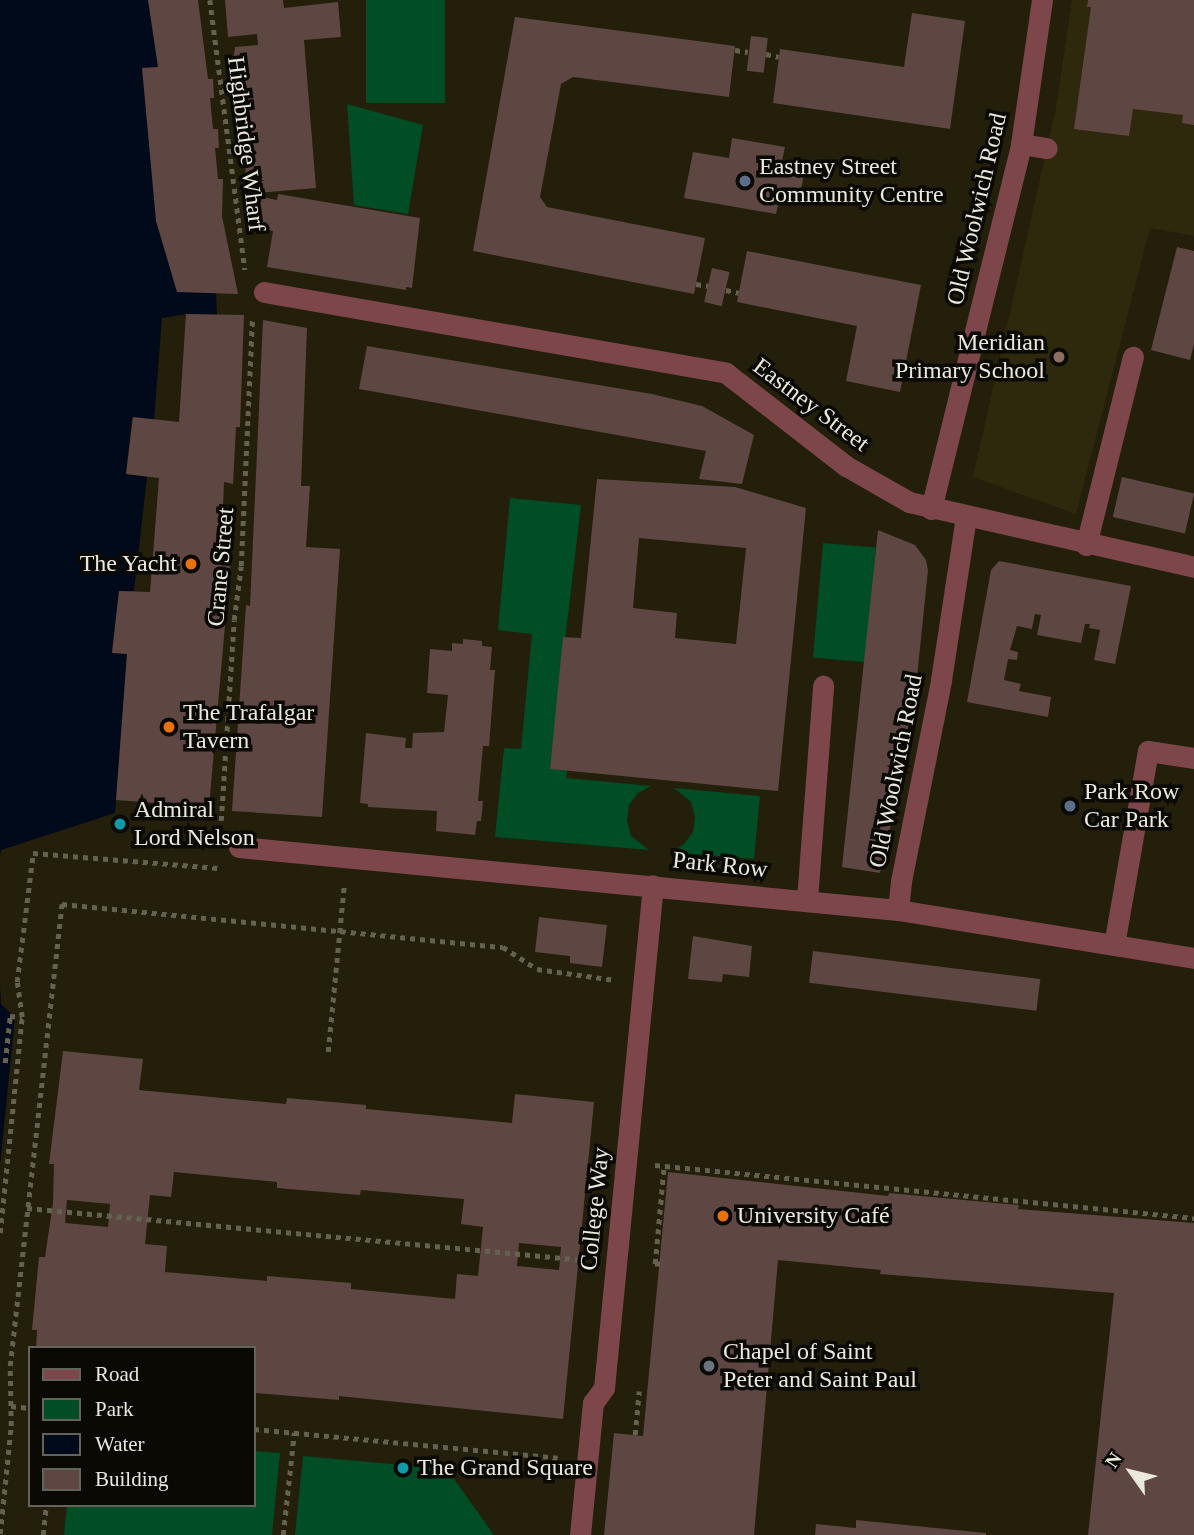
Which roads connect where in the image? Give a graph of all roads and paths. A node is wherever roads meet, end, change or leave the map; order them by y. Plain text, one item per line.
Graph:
1 (210, 0) edge
2 (1042, 0) edge
3 (735, 50) dead end
4 (748, 52) dead end
5 (766, 54) dead end
6 (779, 57) dead end
7 (1021, 144) junction
8 (1047, 148) dead end
9 (696, 284) dead end
10 (255, 286) joint
11 (708, 286) dead end
12 (726, 290) dead end
13 (739, 293) dead end
14 (251, 314) dead end
15 (1133, 357) dead end
16 (931, 509) junction
17 (966, 517) junction
18 (1086, 545) junction
19 (1194, 567) edge
20 (823, 686) dead end
21 (1194, 758) edge
22 (221, 826) dead end
23 (239, 847) dead end
24 (219, 858) dead end
25 (653, 885) junction
26 (344, 892) dead end
27 (807, 900) junction
28 (898, 910) junction
29 (340, 931) junction
30 (1114, 945) junction
31 (1194, 958) edge
32 (644, 984) junction
33 (22, 1017) junction
34 (328, 1052) dead end
35 (5, 1063) dead end
36 (657, 1166) dead end
37 (664, 1166) junction
38 (27, 1208) junction
39 (1194, 1218) edge
40 (0, 1233) edge
41 (584, 1260) dead end
42 (660, 1264) dead end
43 (639, 1391) dead end
44 (11, 1406) junction
45 (28, 1408) edge
46 (256, 1429) edge
47 (294, 1433) junction
48 (635, 1435) dead end
49 (588, 1461) junction
50 (46, 1507) edge
51 (0, 1534) edge
52 (43, 1535) edge
53 (284, 1535) edge
54 (580, 1535) edge

1 - 10 path, Highbridge Wharf
2 - 7 street, Old Woolwich Road
3 - 4 path
5 - 6 path
7 - 8 street
7 - 16 street, Old Woolwich Road
9 - 11 path
10 - 16 street, Eastney Street
12 - 13 path
14 - 22 path, Crane Street
15 - 18 street
16 - 17 street, Eastney Street
17 - 18 street, Eastney Street
17 - 28 street, Old Woolwich Road
18 - 19 street, Eastney Street
20 - 27 street
21 - 30 street
23 - 25 street, Park Row
24 - 33 path
25 - 27 street, Park Row
25 - 32 street, College Way
26 - 29 path
27 - 28 street, Park Row
28 - 30 street, Park Row
29 - 32 path
29 - 34 path
29 - 38 path
30 - 31 street, Park Row
32 - 49 street, College Way
33 - 35 path
33 - 40 path
36 - 37 path
37 - 39 path
37 - 42 path
38 - 41 path
38 - 44 path
43 - 48 path
44 - 45 path
44 - 51 path
46 - 47 path
47 - 49 path
47 - 53 path
49 - 54 street, College Way
50 - 52 path

